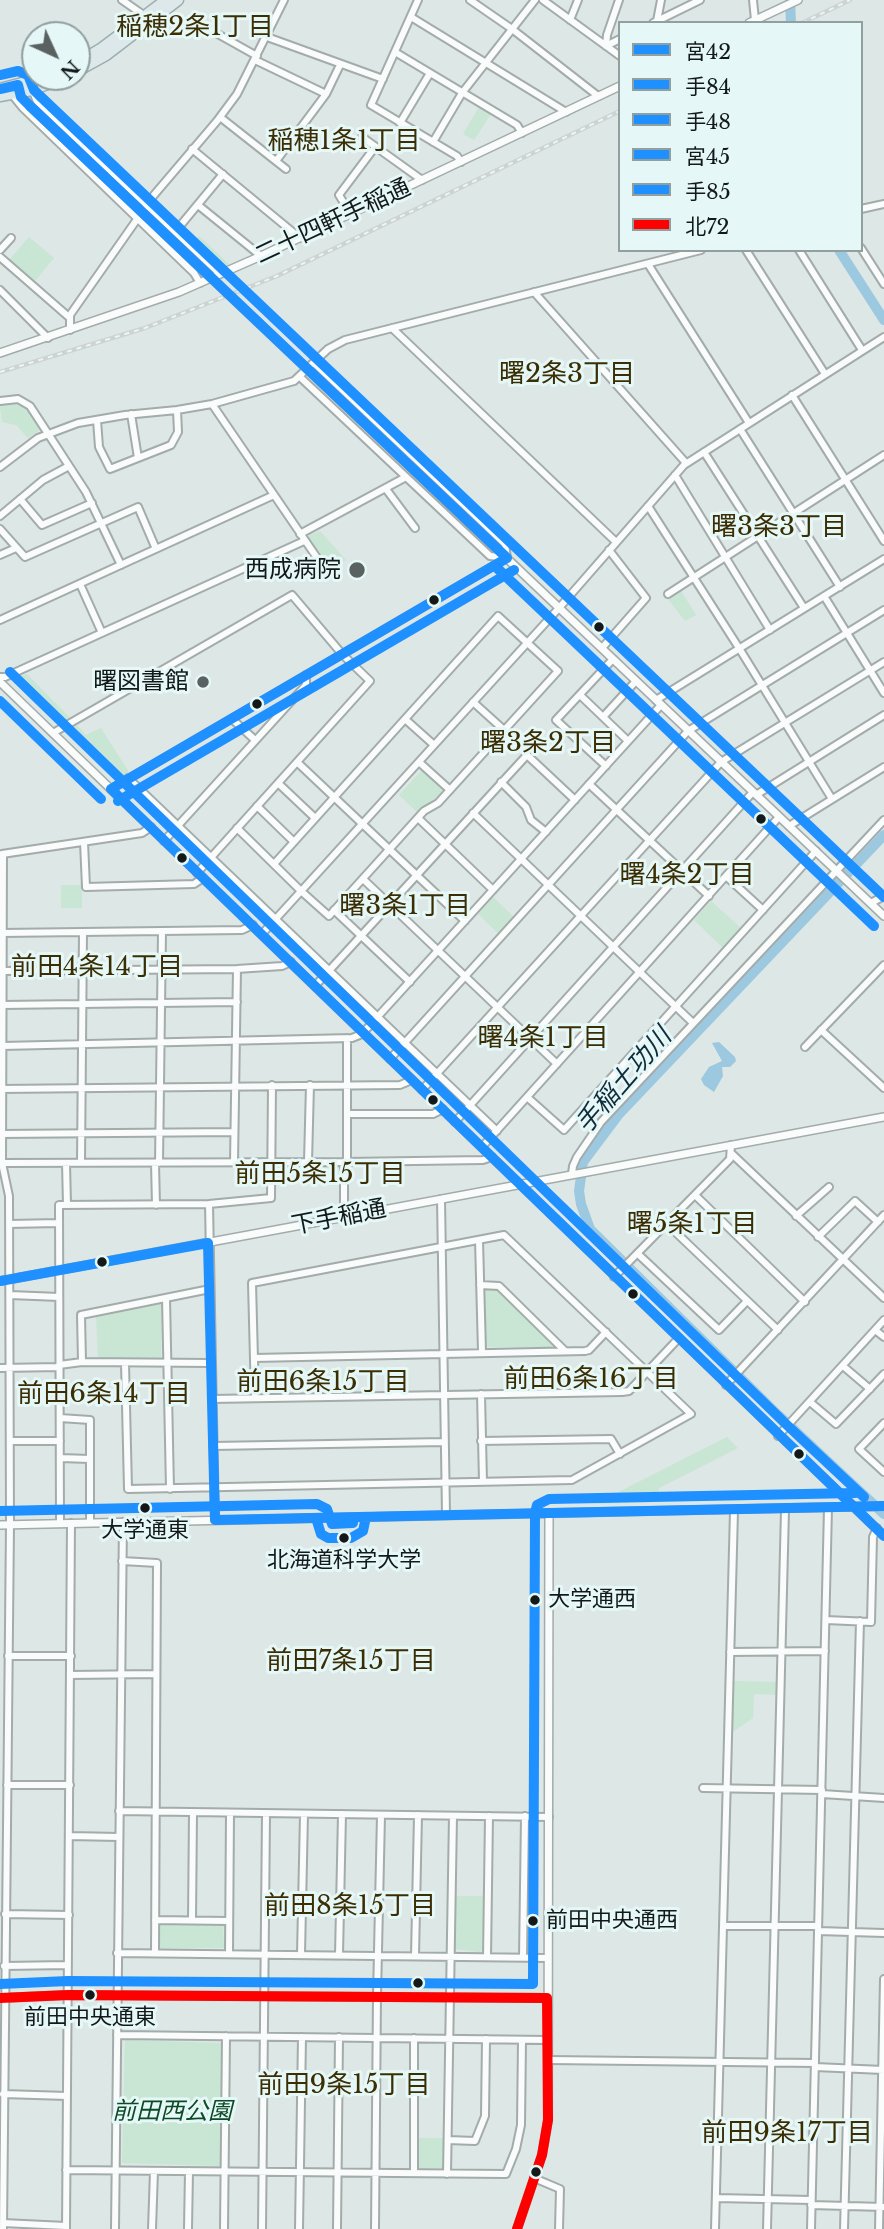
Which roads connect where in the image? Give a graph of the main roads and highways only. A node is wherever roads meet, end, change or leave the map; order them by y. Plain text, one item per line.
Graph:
1 (166, 0) edge
2 (178, 0) edge
3 (91, 55) edge
4 (91, 63) edge

1 - 3 highway
2 - 4 highway

